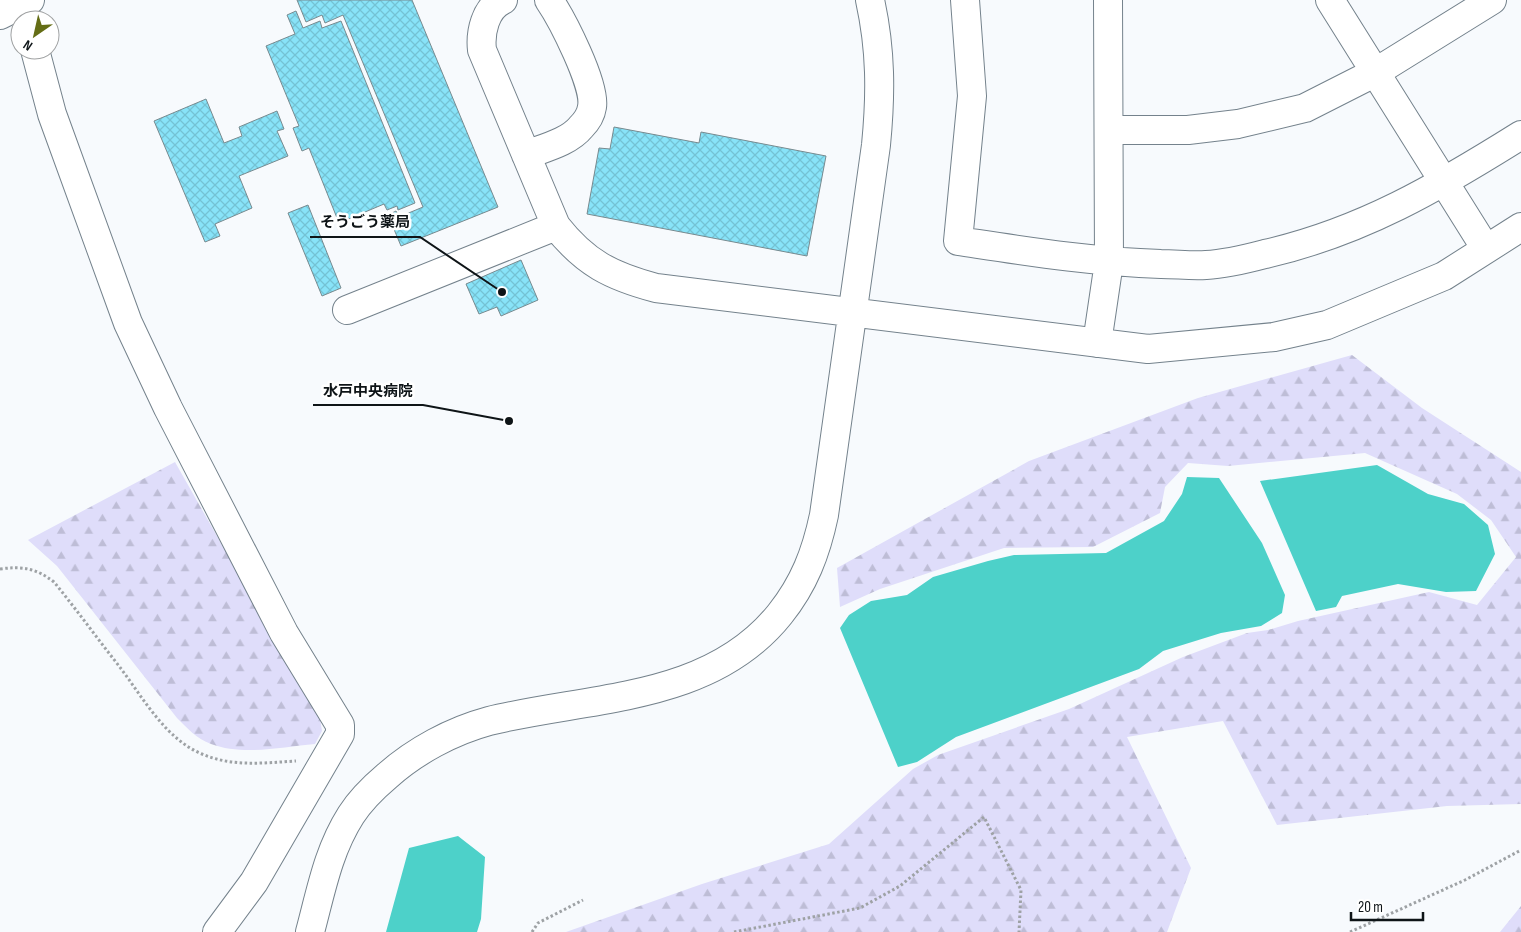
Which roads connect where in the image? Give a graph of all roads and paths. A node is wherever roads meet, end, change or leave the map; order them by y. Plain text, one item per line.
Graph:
1 (503, 0) edge
2 (549, 0) edge
3 (870, 0) edge
4 (965, 0) edge
5 (1108, 0) edge
6 (1330, 0) edge
7 (1492, 0) edge
8 (38, 60) edge
9 (1376, 72) junction
10 (1109, 130) junction
11 (1521, 135) edge
12 (526, 155) junction
13 (1444, 184) junction
14 (556, 226) junction
15 (1521, 227) edge
16 (1486, 249) junction
17 (1109, 262) junction
18 (347, 310) dead end
19 (853, 313) junction
20 (1097, 343) junction
21 (0, 569) edge
22 (324, 759) junction
23 (1521, 850) edge
24 (583, 900) dead end
25 (217, 932) edge
26 (310, 932) edge
27 (532, 932) edge
28 (734, 932) edge
29 (1019, 932) edge
30 (1350, 932) edge

1 - 12 street
2 - 12 street
3 - 19 street
4 - 17 street
5 - 10 street
6 - 9 street
7 - 9 street
8 - 22 street
9 - 10 street
9 - 13 street
10 - 17 street
11 - 13 street
12 - 14 street
13 - 16 street
13 - 17 street
14 - 18 street
14 - 19 street
15 - 16 street
16 - 20 street
17 - 20 street
19 - 20 street
19 - 26 street
21 - 22 path
22 - 25 street
23 - 30 path
24 - 27 path
28 - 29 path

